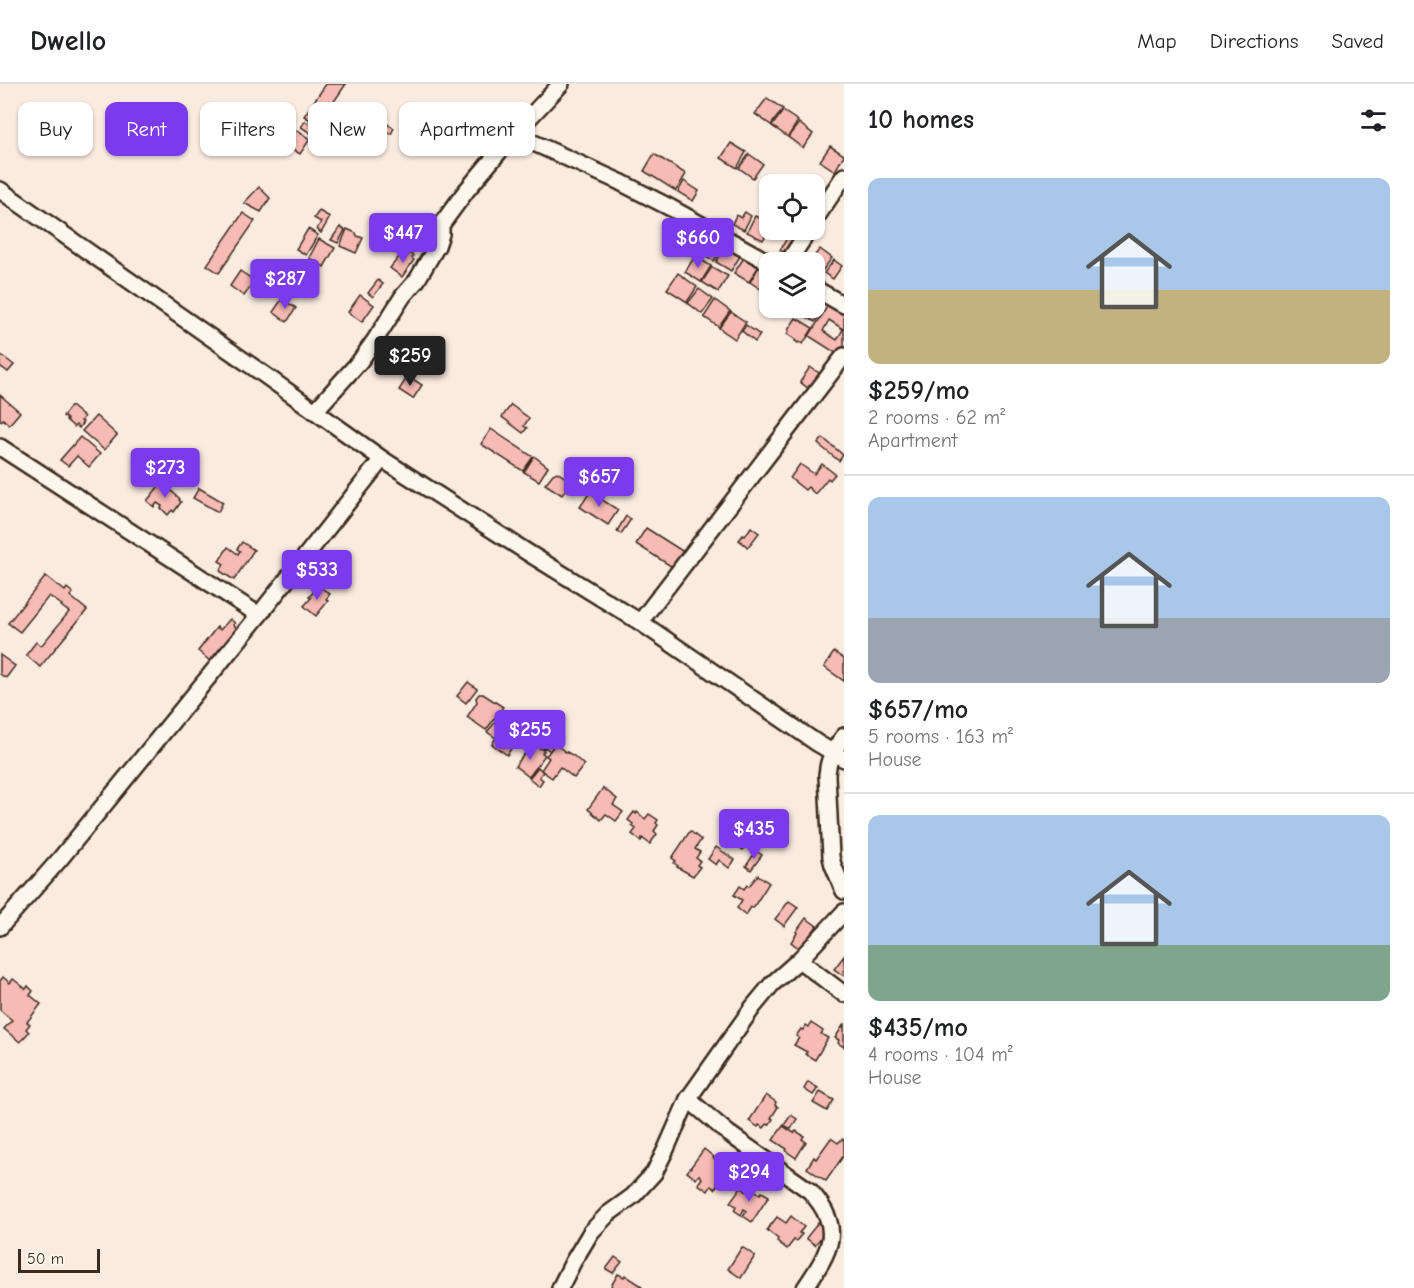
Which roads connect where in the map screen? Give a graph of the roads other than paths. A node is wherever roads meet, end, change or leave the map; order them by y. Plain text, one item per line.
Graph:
1 (561, 84) edge
2 (535, 112) edge
3 (535, 143) edge
4 (495, 156) edge
5 (844, 176) edge
6 (0, 190) edge
7 (825, 204) edge
8 (759, 257) edge
9 (825, 294) edge
10 (844, 305) edge
11 (844, 356) edge
12 (315, 411) junction
13 (0, 447) edge
14 (382, 459) junction
15 (259, 615) junction
16 (640, 622) junction
17 (844, 736) edge
18 (838, 755) edge
19 (844, 891) edge
20 (844, 912) edge
21 (0, 927) edge
22 (799, 960) junction
23 (844, 994) edge
24 (688, 1100) junction
25 (560, 1288) edge
26 (805, 1288) edge

1 - 2 street
3 - 8 street
4 - 12 street
5 - 7 street
6 - 12 street
9 - 10 street
11 - 16 street
12 - 14 street
13 - 15 street
14 - 15 street
14 - 16 street
15 - 21 street
16 - 18 street
17 - 18 street
18 - 19 street
20 - 22 street
22 - 23 street
22 - 24 street
24 - 25 street
24 - 26 street

